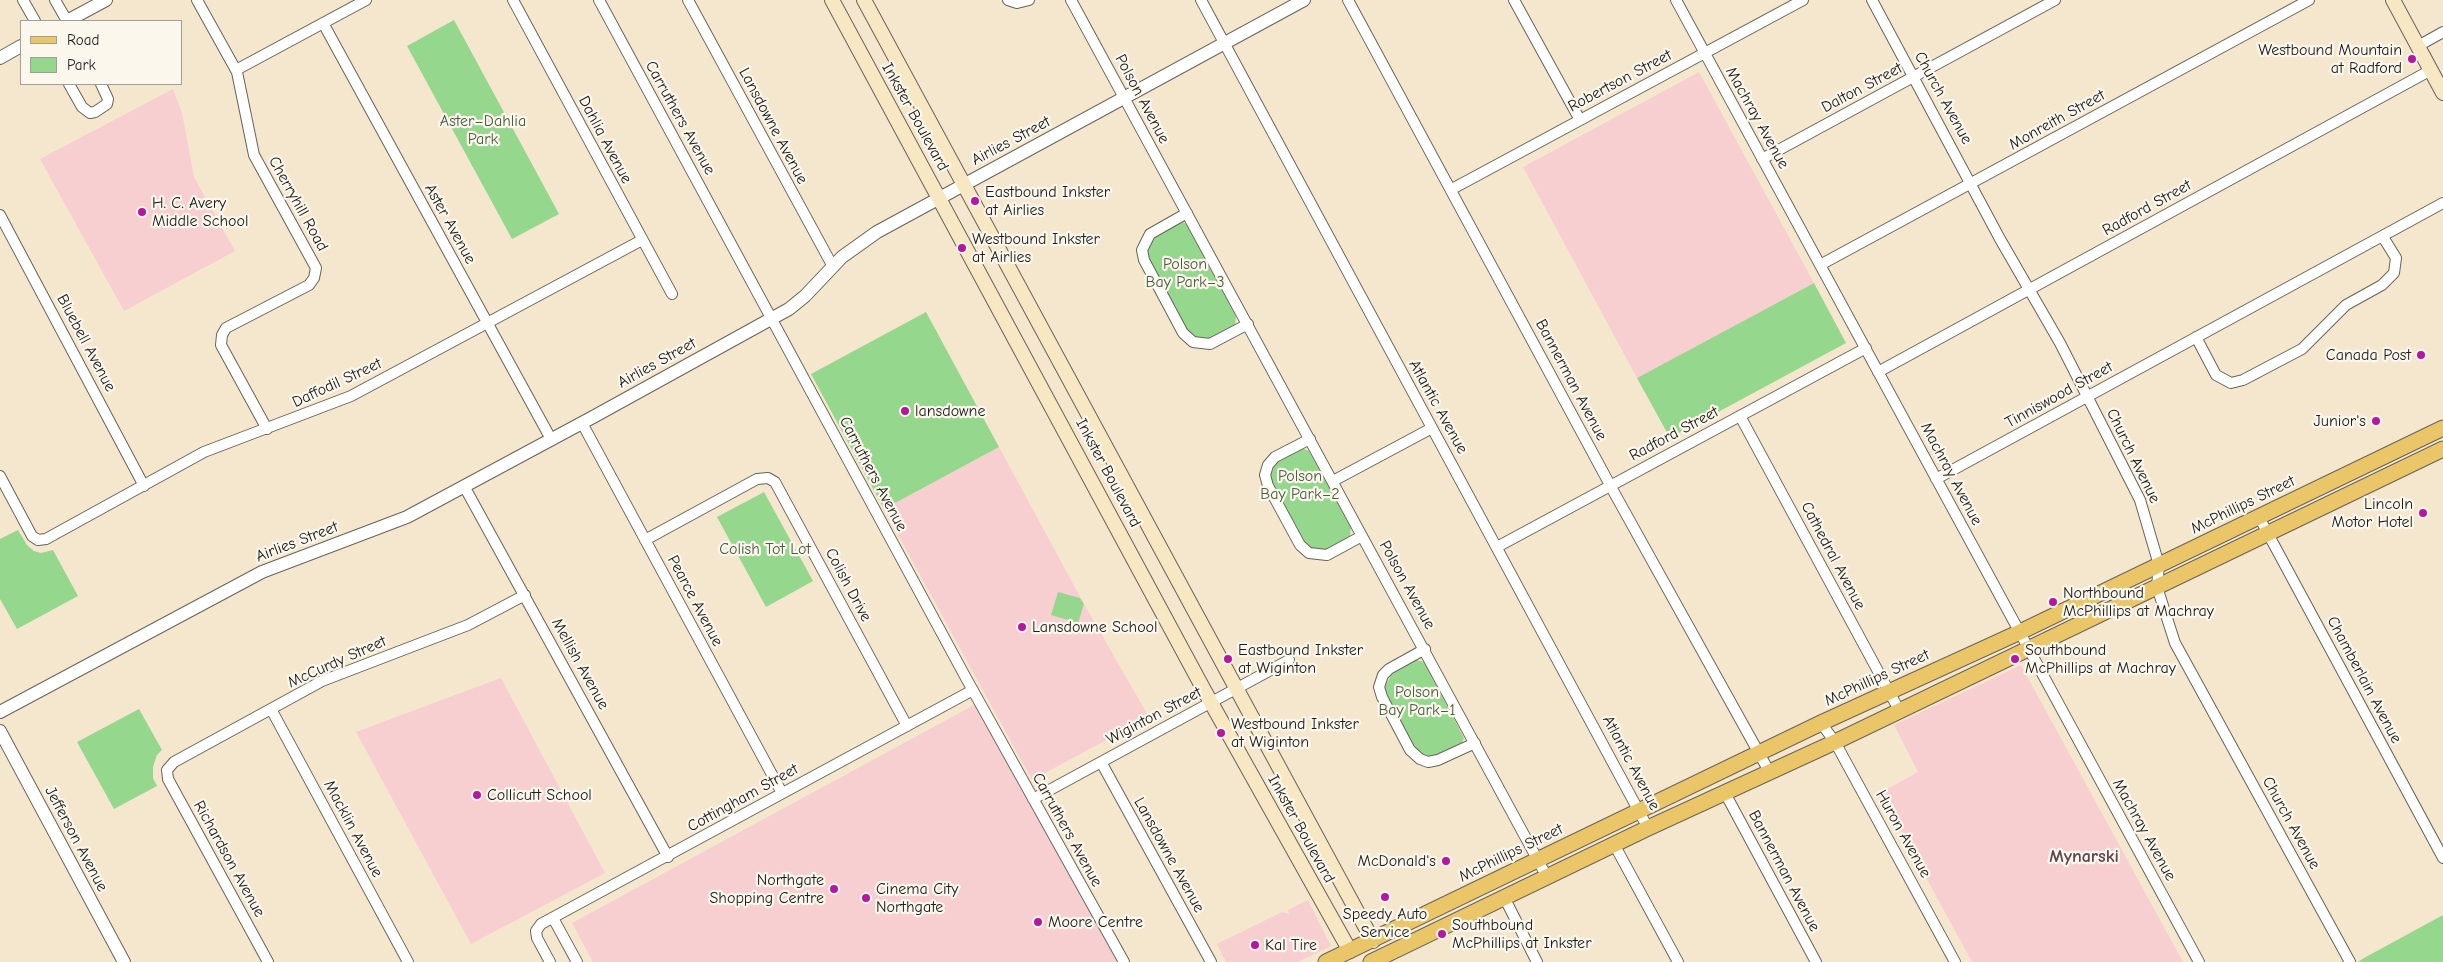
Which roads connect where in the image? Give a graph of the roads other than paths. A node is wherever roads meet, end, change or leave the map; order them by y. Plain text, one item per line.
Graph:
1 (23, 0) edge
2 (55, 0) edge
3 (106, 0) edge
4 (197, 0) edge
5 (366, 0) edge
6 (513, 0) edge
7 (598, 0) edge
8 (688, 0) edge
9 (832, 0) edge
10 (864, 0) edge
11 (1008, 0) edge
12 (1029, 0) edge
13 (1071, 0) edge
14 (1201, 0) edge
15 (1304, 0) edge
16 (1348, 0) edge
17 (1514, 0) edge
18 (1676, 0) edge
19 (1803, 0) edge
20 (1872, 0) edge
21 (2055, 0) edge
22 (2309, 0) edge
23 (2393, 0) edge
24 (34, 20) edge
25 (66, 20) edge
26 (69, 20) edge
27 (323, 23) junction
28 (2443, 32) edge
29 (1224, 44) junction
30 (2418, 46) junction
31 (20, 47) edge
32 (1704, 53) junction
33 (0, 58) edge
34 (236, 70) junction
35 (2431, 70) junction
36 (1914, 77) junction
37 (70, 85) edge
38 (101, 85) edge
39 (2443, 93) edge
40 (1125, 98) junction
41 (1580, 120) junction
42 (1762, 159) junction
43 (1972, 183) junction
44 (965, 185) junction
45 (1452, 189) junction
46 (940, 199) junction
47 (2443, 203) edge
48 (1187, 213) junction
49 (0, 216) edge
50 (2383, 237) junction
51 (642, 240) junction
52 (832, 265) junction
53 (1820, 265) junction
54 (2030, 289) junction
55 (672, 294) dead end
56 (772, 319) junction
57 (487, 323) junction
58 (1248, 324) junction
59 (2196, 337) junction
60 (1866, 348) junction
61 (1878, 372) junction
62 (2087, 396) junction
63 (1740, 416) junction
64 (582, 423) junction
65 (1432, 428) junction
66 (2443, 428) edge
67 (267, 429) junction
68 (551, 439) junction
69 (1310, 439) junction
70 (2443, 449) edge
71 (0, 476) edge
72 (1936, 479) junction
73 (1333, 481) junction
74 (144, 486) junction
75 (464, 486) junction
76 (1610, 486) junction
77 (2259, 517) junction
78 (2268, 534) junction
79 (1362, 536) junction
80 (645, 540) junction
81 (1498, 547) junction
82 (2159, 566) junction
83 (2157, 587) junction
84 (525, 595) junction
85 (2020, 632) junction
86 (2029, 648) junction
87 (1425, 649) junction
88 (1289, 660) dead end
89 (973, 690) junction
90 (1236, 690) junction
91 (1889, 691) junction
92 (1211, 702) junction
93 (271, 709) junction
94 (1899, 710) junction
95 (0, 712) edge
96 (1821, 723) junction
97 (907, 726) junction
98 (0, 732) edge
99 (1835, 742) junction
100 (1475, 743) junction
101 (1759, 754) junction
102 (1101, 762) junction
103 (168, 770) joint
104 (1770, 772) junction
105 (782, 793) junction
106 (1725, 793) junction
107 (1033, 798) junction
108 (1641, 811) junction
109 (1648, 828) junction
110 (1614, 846) junction
111 (668, 857) junction
112 (1539, 858) junction
113 (2443, 858) edge
114 (1547, 877) junction
115 (1505, 899) junction
116 (552, 918) junction
117 (1373, 941) junction
118 (1353, 956) edge
119 (1378, 960) edge
120 (124, 962) edge
121 (268, 962) edge
122 (408, 962) edge
123 (550, 962) edge
124 (577, 962) edge
125 (1124, 962) edge
126 (1211, 962) edge
127 (1326, 962) edge
128 (1537, 962) edge
129 (1678, 962) edge
130 (1816, 962) edge
131 (1955, 962) edge
132 (2199, 962) edge
133 (2350, 962) edge

1 - 24 street
2 - 25 street
3 - 26 street
4 - 34 street, Cherryhill Road
5 - 27 street
6 - 51 street, Dahlia Avenue
7 - 56 street, Carruthers Avenue
8 - 52 street, Lansdowne Avenue
9 - 46 main road, Inkster Boulevard
10 - 44 main road, Inkster Boulevard
11 - 12 street
13 - 40 street, Polson Avenue
14 - 29 street, Atlantic Avenue
15 - 29 street, Airlies Street
16 - 45 street, Bannerman Avenue
17 - 41 street
18 - 32 street, Machray Avenue
19 - 32 street, Robertson Street
20 - 36 street, Church Avenue
21 - 36 street, Dalton Street
22 - 43 street, Monreith Street
23 - 30 main road
27 - 34 street
27 - 57 street, Aster Avenue
28 - 30 street
29 - 40 street, Airlies Street
29 - 65 street, Atlantic Avenue
30 - 35 main road
31 - 33 street
32 - 41 street, Robertson Street
32 - 42 street, Machray Avenue
34 - 67 street, Cherryhill Road
35 - 39 main road
35 - 54 street, Radford Street
36 - 42 street, Dalton Street
36 - 43 street, Church Avenue
37 - 38 street
40 - 44 street, Airlies Street
40 - 48 street, Polson Avenue
41 - 45 street, Robertson Street
42 - 53 street, Machray Avenue
43 - 53 street, Monreith Street
43 - 54 street, Church Avenue
44 - 46 street, Airlies Street
44 - 90 main road, Inkster Boulevard
45 - 76 street, Bannerman Avenue
46 - 52 street, Airlies Street
46 - 92 main road, Inkster Boulevard
47 - 50 street, Tinniswood Street
48 - 58 street, Polson Avenue
48 - 58 street
49 - 74 street, Bluebell Avenue
50 - 59 street, Tinniswood Street
50 - 59 street
51 - 55 street, Dahlia Avenue
51 - 57 street, Daffodil Street
52 - 56 street, Airlies Street
53 - 60 street, Machray Avenue
54 - 61 street, Radford Street
54 - 62 street, Church Avenue
56 - 64 street, Airlies Street
56 - 89 street, Carruthers Avenue
57 - 67 street, Daffodil Street
57 - 68 street, Aster Avenue
58 - 69 street, Polson Avenue
59 - 62 street, Tinniswood Street
60 - 61 street, Machray Avenue
60 - 63 street, Radford Street
61 - 72 street, Machray Avenue
62 - 72 street, Tinniswood Street
62 - 82 street, Church Avenue
63 - 76 street, Radford Street
63 - 91 street, Cathedral Avenue
64 - 68 street, Airlies Street
64 - 80 street, Pearce Avenue
65 - 73 street
65 - 81 street, Atlantic Avenue
66 - 77 main road, McPhillips Street
67 - 74 street, Daffodil Street
68 - 75 street, Airlies Street
69 - 73 street, Polson Avenue
69 - 79 street, Polson Avenue
70 - 78 main road
71 - 74 street, Daffodil Street
72 - 85 street, Machray Avenue
73 - 79 street, Polson Avenue
75 - 84 street, Mellish Avenue
75 - 95 street, Airlies Street
76 - 81 street, Radford Street
76 - 101 street, Bannerman Avenue
77 - 78 street, Chamberlain Avenue
77 - 82 main road, McPhillips Street
78 - 83 main road
78 - 113 street, Chamberlain Avenue
79 - 87 street, Polson Avenue
80 - 97 street, Colish Drive
80 - 105 street, Pearce Avenue
81 - 108 street, Atlantic Avenue
82 - 83 street, Church Avenue
82 - 85 main road, McPhillips Street
83 - 86 main road
83 - 133 street, Church Avenue
84 - 93 street, McCurdy Street
84 - 111 street, Mellish Avenue
85 - 86 street, Machray Avenue
85 - 91 main road, McPhillips Street
86 - 94 main road
86 - 132 street, Machray Avenue
87 - 100 street, Polson Avenue
87 - 100 street, Polson Avenue
88 - 90 street, Wiginton Street
89 - 97 street, Cottingham Street
89 - 107 street, Carruthers Avenue
90 - 92 street, Wiginton Street
90 - 117 main road, Inkster Boulevard
91 - 94 street, Cathedral Avenue
91 - 96 main road, McPhillips Street
92 - 102 street, Wiginton Street
92 - 118 main road, Inkster Boulevard
93 - 103 street, McCurdy Street
93 - 122 street, Macklin Avenue
94 - 99 main road
96 - 99 street, Huron Avenue
96 - 101 main road, McPhillips Street
97 - 105 street, Cottingham Street
98 - 120 street, Jefferson Avenue
99 - 104 main road
99 - 131 street, Huron Avenue
100 - 112 street, Polson Avenue
101 - 104 street, Bannerman Avenue
101 - 108 main road, McPhillips Street
102 - 107 street, Wiginton Street
102 - 126 street, Lansdowne Avenue
103 - 121 street, Richardson Avenue
104 - 106 main road
105 - 111 street, Cottingham Street
106 - 109 main road
106 - 130 street, Bannerman Avenue
107 - 125 street, Carruthers Avenue
108 - 109 street, Atlantic Avenue
108 - 112 main road, McPhillips Street
109 - 110 main road
110 - 114 main road
110 - 129 street
111 - 116 street, Cottingham Street
112 - 114 street, Polson Avenue
112 - 117 main road, McPhillips Street
114 - 115 main road
115 - 119 main road
115 - 128 street
116 - 123 street, Cottingham Street
116 - 124 street
117 - 118 main road, McPhillips Street
117 - 119 main road, Inkster Boulevard
118 - 127 main road, McPhillips Street

